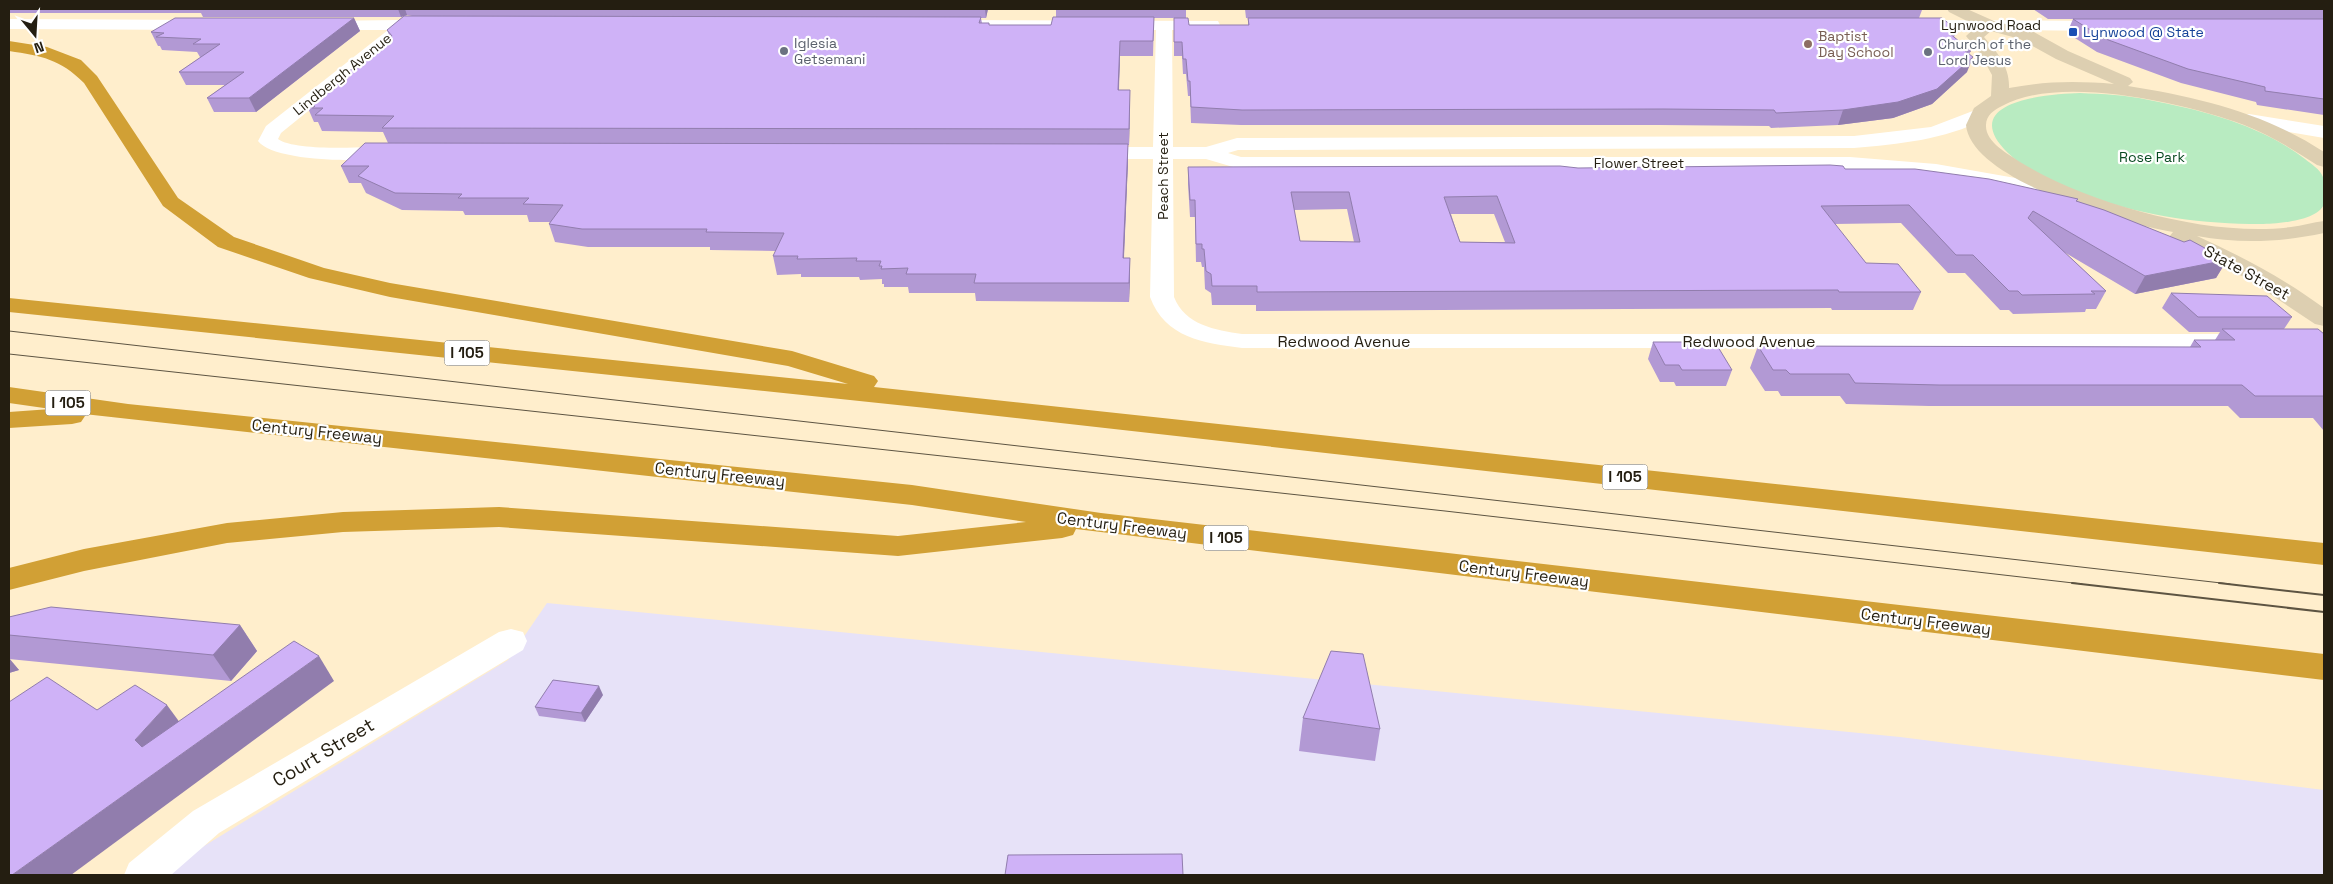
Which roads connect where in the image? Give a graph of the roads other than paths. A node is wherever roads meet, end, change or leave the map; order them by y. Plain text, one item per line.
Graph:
1 (425, 9) edge
2 (1954, 9) edge
3 (1024, 17) edge
4 (1222, 20) edge
5 (9, 24) edge
6 (216, 25) edge
7 (305, 25) edge
8 (404, 25) junction
9 (444, 25) edge
10 (933, 25) edge
11 (1164, 25) junction
12 (1897, 25) edge
13 (1988, 25) junction
14 (2123, 26) edge
15 (9, 46) edge
16 (2000, 96) junction
17 (2168, 98) junction
18 (1978, 116) junction
19 (2249, 120) junction
20 (2324, 132) edge
21 (1601, 143) junction
22 (411, 152) edge
23 (1071, 153) edge
24 (1163, 153) junction
25 (1207, 153) junction
26 (2324, 161) edge
27 (1613, 163) junction
28 (2070, 197) junction
29 (2139, 219) junction
30 (2324, 227) edge
31 (9, 305) edge
32 (2324, 319) edge
33 (1177, 321) joint
34 (2254, 341) edge
35 (9, 395) edge
36 (926, 400) junction
37 (128, 412) junction
38 (9, 420) edge
39 (1100, 524) junction
40 (2324, 554) edge
41 (9, 579) edge
42 (511, 641) dead end
43 (2324, 667) edge
44 (143, 875) edge

1 - 8 street, Lindbergh Avenue
2 - 13 main road
3 - 10 street
3 - 11 street
4 - 11 street
5 - 6 street
7 - 8 street
8 - 9 street
8 - 22 street, Lindbergh Avenue
11 - 24 street, Peach Street
12 - 13 street, Lynwood Road
13 - 14 street, Lynwood Road
13 - 16 main road
13 - 17 main road
15 - 36 highway
16 - 17 main road
16 - 18 main road
17 - 19 main road
18 - 21 street, Flower Street
18 - 28 main road
19 - 20 street
19 - 26 main road
21 - 25 street, Flower Street
21 - 27 street
23 - 24 street, Flower Street
24 - 25 street, Flower Street
24 - 33 street, Peach Street
25 - 27 street, Flower Street
27 - 28 street, Flower Street
28 - 29 main road
29 - 30 main road
29 - 32 main road, State Street
31 - 36 highway, I 105
33 - 34 street, Redwood Avenue
35 - 37 highway, Century Freeway / I 105
36 - 40 highway, I 105
37 - 38 highway
37 - 39 highway, Century Freeway / I 105
39 - 41 highway
39 - 43 highway, Century Freeway / I 105
42 - 44 street, Court Street

